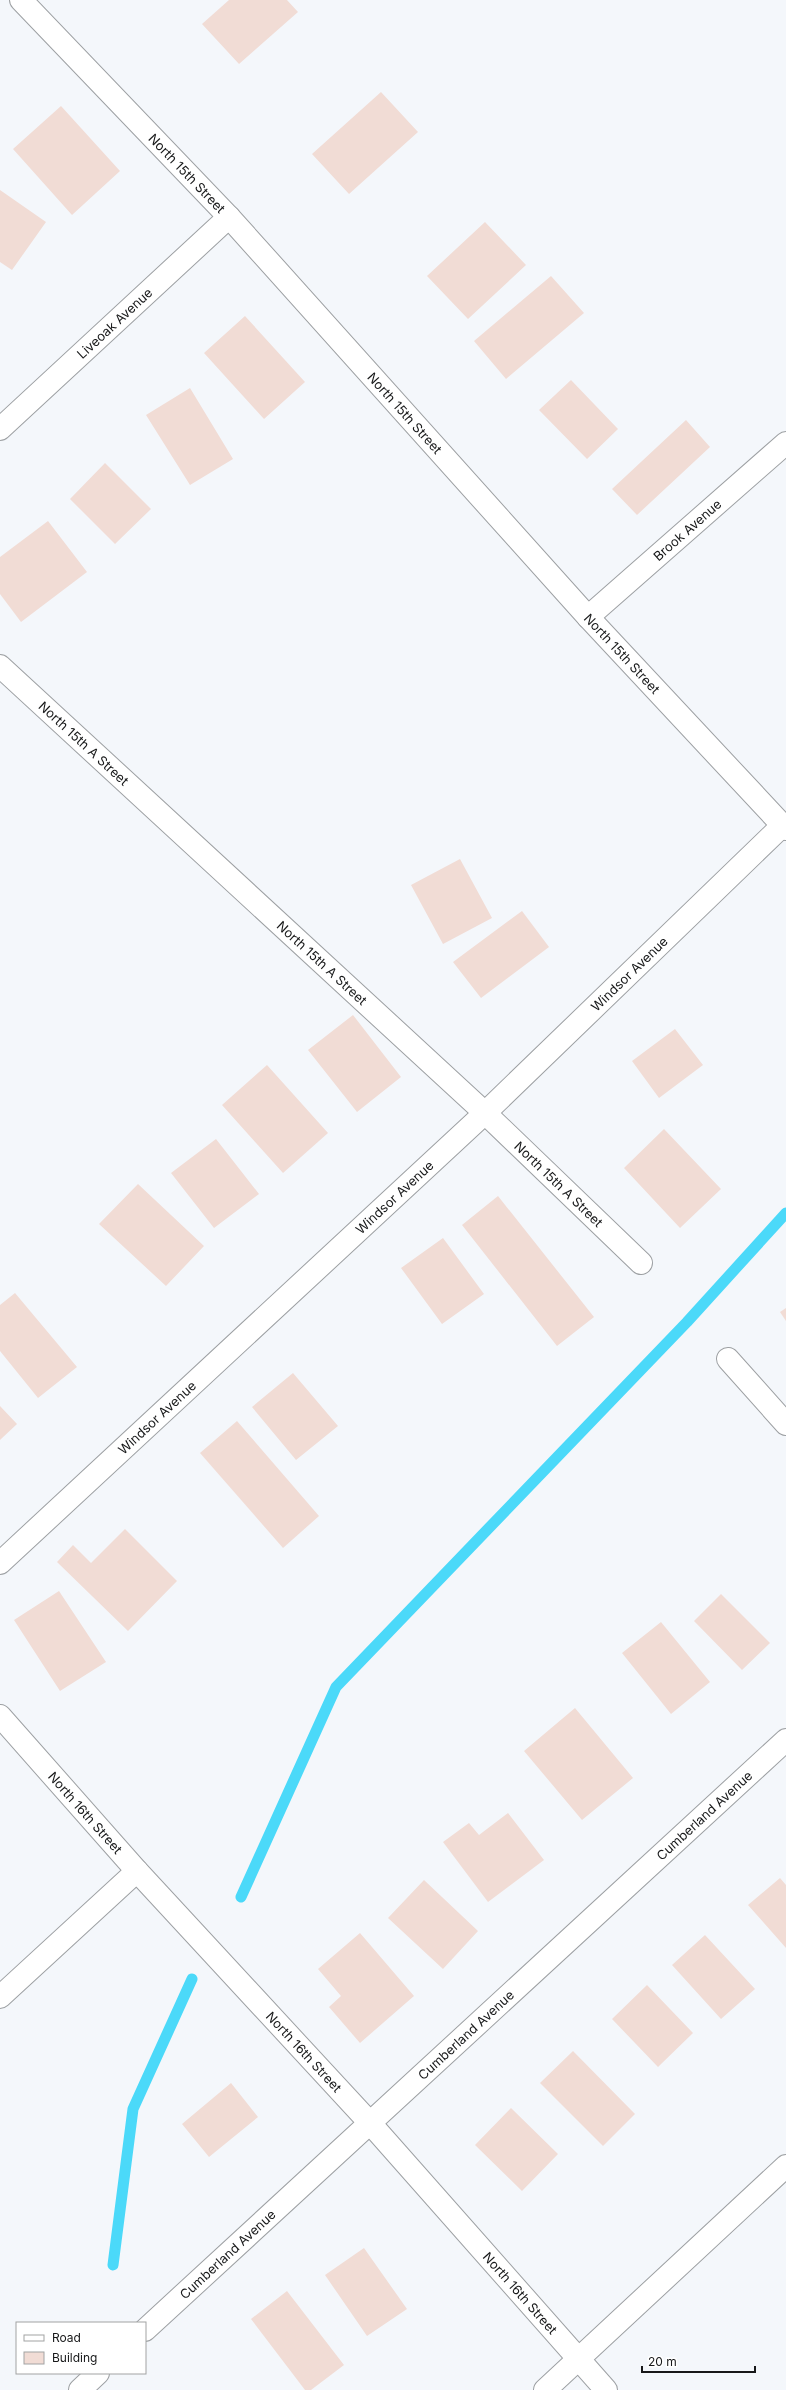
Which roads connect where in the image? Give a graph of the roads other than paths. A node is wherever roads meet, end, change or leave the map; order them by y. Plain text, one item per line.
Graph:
1 (26, 2) edge
2 (229, 218) junction
3 (0, 429) edge
4 (786, 443) edge
5 (588, 617) junction
6 (0, 666) edge
7 (784, 828) edge
8 (485, 1113) junction
9 (640, 1263) dead end
10 (728, 1359) dead end
11 (786, 1424) edge
12 (0, 1563) edge
13 (0, 1716) edge
14 (786, 1740) edge
15 (137, 1871) junction
16 (0, 1996) edge
17 (370, 2123) junction
18 (786, 2166) edge
19 (146, 2329) edge
20 (578, 2359) junction
21 (97, 2374) edge
22 (80, 2390) edge
23 (545, 2390) edge
24 (606, 2390) edge

1 - 2 street, North 15th Street
2 - 3 street, Liveoak Avenue
2 - 5 street, North 15th Street
4 - 5 street, Brook Avenue
5 - 7 street, North 15th Street
6 - 8 street, North 15th A Street
7 - 8 street, Windsor Avenue
8 - 9 street, North 15th A Street
8 - 12 street, Windsor Avenue
10 - 11 street
13 - 15 street, North 16th Street
14 - 17 street, Cumberland Avenue
15 - 16 street
15 - 17 street, North 16th Street
17 - 19 street, Cumberland Avenue
17 - 20 street, North 16th Street
18 - 20 street
20 - 23 street
20 - 24 street, North 16th Street
21 - 22 street

